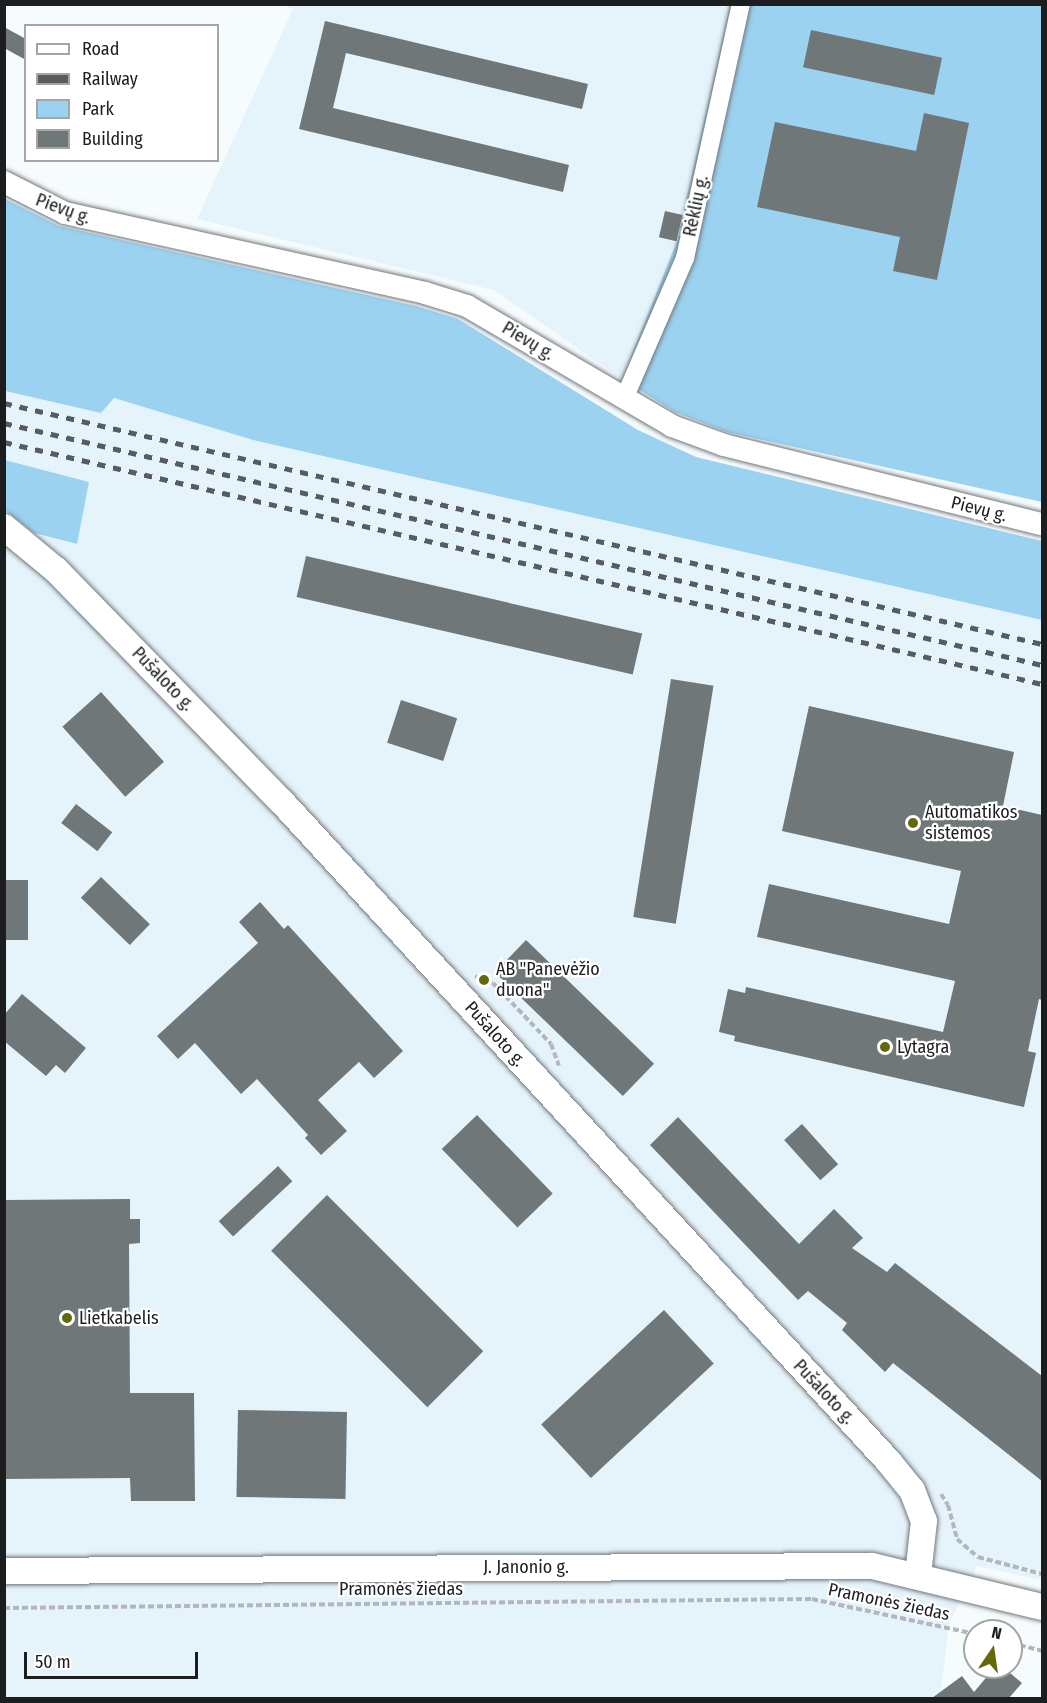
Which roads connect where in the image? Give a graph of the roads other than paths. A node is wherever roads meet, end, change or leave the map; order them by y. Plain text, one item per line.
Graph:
1 (741, 4) edge
2 (4, 182) edge
3 (624, 399) junction
4 (1042, 524) edge
5 (4, 527) edge
6 (4, 1571) edge
7 (918, 1575) junction
8 (1042, 1606) edge

1 - 3 street, Rėklių g.
2 - 3 street, Pievų g.
3 - 4 street, Pievų g.
5 - 7 main road, Pušaloto g.
6 - 7 main road, J. Janonio g.
7 - 8 main road, J. Janonio g.

